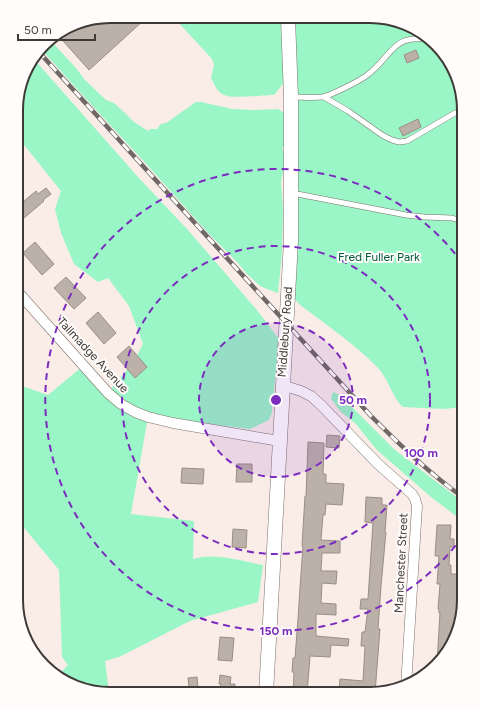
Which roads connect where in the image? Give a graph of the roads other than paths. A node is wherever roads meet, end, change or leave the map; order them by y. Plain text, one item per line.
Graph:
1 (288, 23) edge
2 (420, 39) edge
3 (291, 97) junction
4 (324, 97) junction
5 (457, 112) edge
6 (292, 193) junction
7 (457, 220) edge
8 (23, 298) edge
9 (282, 385) junction
10 (279, 441) junction
11 (407, 678) edge
12 (266, 687) edge

1 - 3 street, Middlebury Road
2 - 4 lane
3 - 4 lane
3 - 6 street, Middlebury Road
4 - 5 lane
6 - 7 lane
6 - 9 street, Middlebury Road
8 - 10 street, Tallmadge Avenue
9 - 10 street, Middlebury Road
9 - 11 street, Manchester Street
10 - 12 street, Middlebury Road

